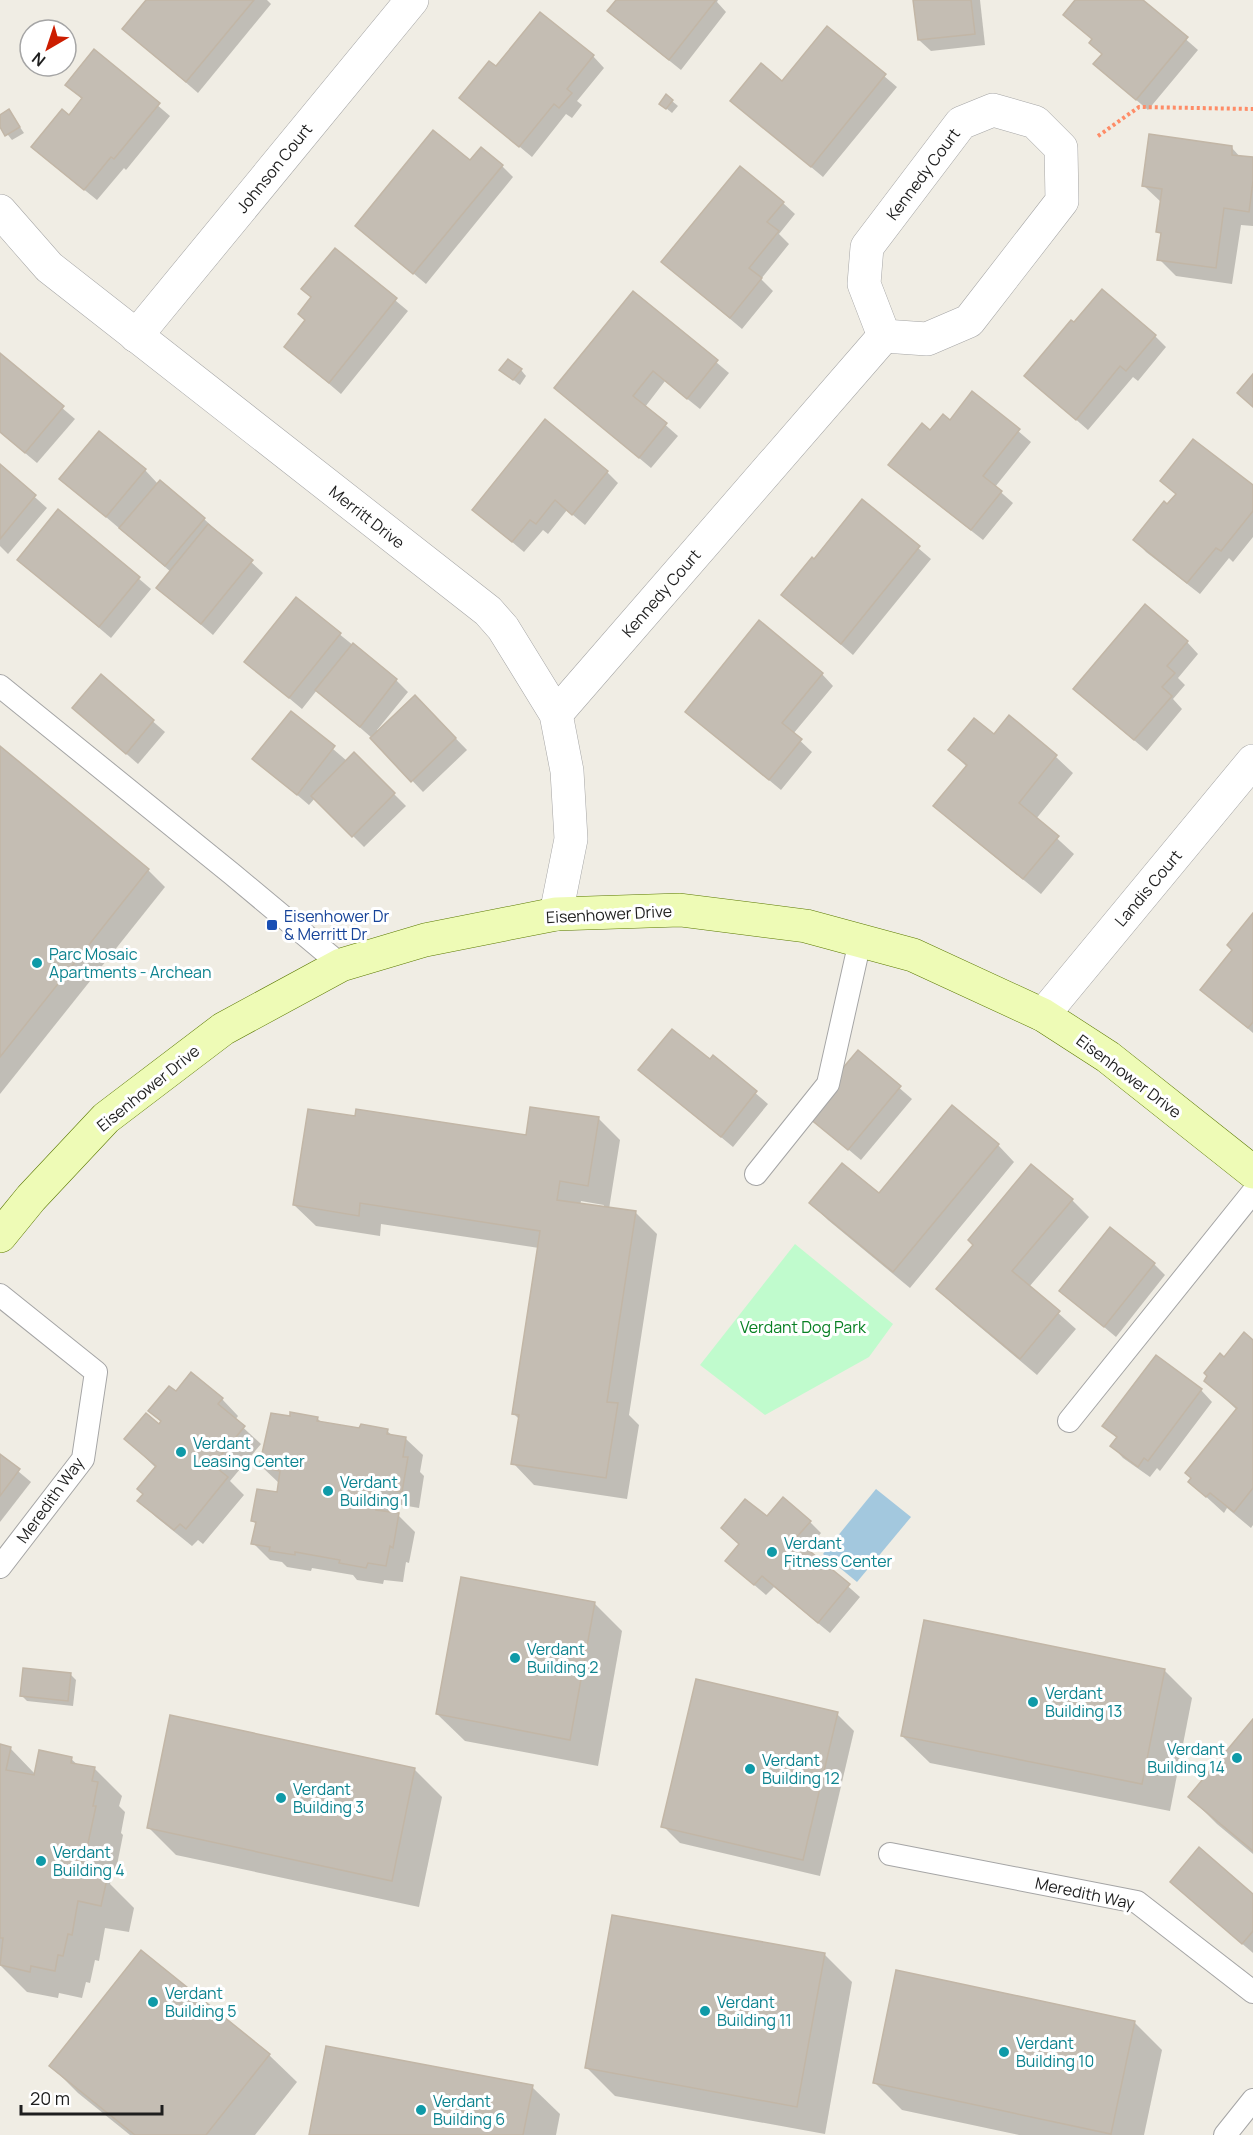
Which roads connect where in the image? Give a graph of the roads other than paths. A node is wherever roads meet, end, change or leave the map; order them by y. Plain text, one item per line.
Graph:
1 (412, 0) edge
2 (0, 211) edge
3 (136, 336) junction
4 (884, 336) junction
5 (0, 686) edge
6 (556, 714) junction
7 (1253, 761) edge
8 (556, 914) junction
9 (860, 941) junction
10 (341, 965) junction
11 (1043, 1015) junction
12 (1253, 1172) edge
13 (756, 1174) dead end
14 (1253, 1192) edge
15 (0, 1236) edge
16 (0, 1295) edge
17 (1069, 1421) dead end
18 (0, 1567) edge
19 (890, 1854) dead end
20 (1253, 1992) edge
21 (1253, 2100) edge
22 (1225, 2135) edge

1 - 3 street, Johnson Court
2 - 3 street, Merritt Drive
3 - 6 street, Merritt Drive
4 - 4 street, Kennedy Court
4 - 6 street, Kennedy Court
5 - 10 lane
6 - 8 street, Merritt Drive
7 - 11 street, Landis Court
8 - 9 street, Eisenhower Drive
8 - 10 street, Eisenhower Drive
9 - 11 street, Eisenhower Drive
9 - 13 lane
10 - 15 street, Eisenhower Drive
11 - 12 street, Eisenhower Drive
14 - 17 lane
16 - 18 lane, Meredith Way
19 - 20 lane, Meredith Way
21 - 22 lane

